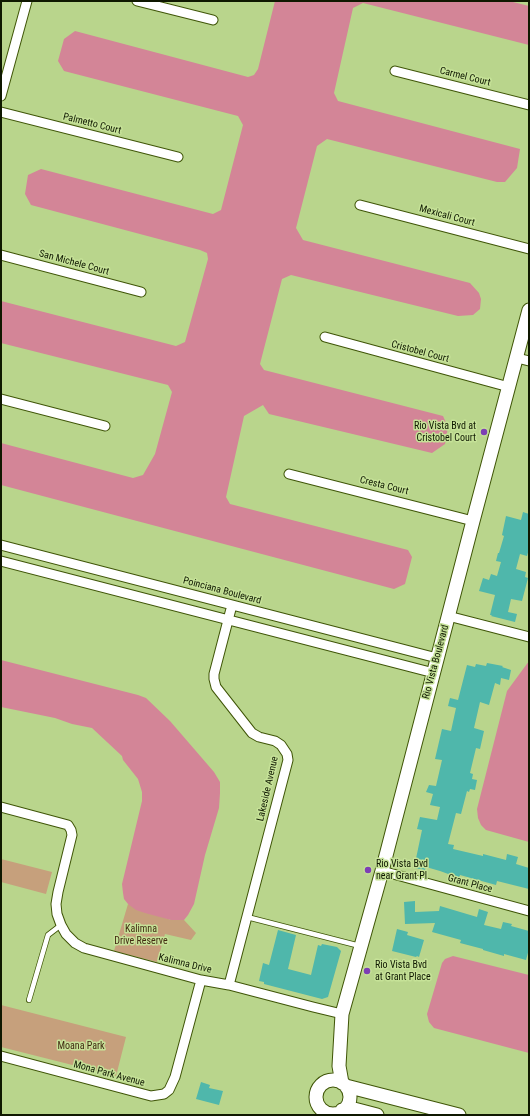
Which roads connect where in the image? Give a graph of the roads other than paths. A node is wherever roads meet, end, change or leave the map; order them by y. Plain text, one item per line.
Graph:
1 (27, 1) edge
2 (137, 1) edge
3 (214, 20) dead end
4 (395, 71) dead end
5 (1, 96) edge
6 (529, 105) edge
7 (1, 112) edge
8 (178, 157) dead end
9 (360, 205) dead end
10 (529, 249) edge
11 (1, 255) edge
12 (141, 292) dead end
13 (529, 310) edge
14 (325, 337) dead end
15 (523, 360) edge
16 (509, 388) junction
17 (1, 399) edge
18 (105, 426) dead end
19 (289, 474) dead end
20 (473, 521) junction
21 (1, 545) edge
22 (58, 560) junction
23 (1, 561) edge
24 (54, 574) junction
25 (232, 605) junction
26 (448, 616) junction
27 (228, 620) junction
28 (529, 637) edge
29 (437, 658) junction
30 (434, 673) junction
31 (1, 807) edge
32 (382, 871) junction
33 (529, 911) edge
34 (246, 916) junction
35 (61, 924) junction
36 (361, 947) junction
37 (201, 980) junction
38 (229, 985) junction
39 (29, 1000) dead end
40 (342, 1014) junction
41 (1, 1056) edge
42 (325, 1082) junction
43 (344, 1084) junction
44 (319, 1110) edge
45 (338, 1113) edge
46 (377, 1115) edge
47 (459, 1115) edge

1 - 5 street
2 - 3 street
4 - 6 street, Carmel Court
7 - 8 street, Palmetto Court
9 - 10 street, Mexicali Court
11 - 12 street, San Michele Court
13 - 15 street, Rio Vista Boulevard
14 - 16 street, Cristobel Court
15 - 16 street, Rio Vista Boulevard
16 - 20 street, Rio Vista Boulevard
17 - 18 street
19 - 20 street, Cresta Court
20 - 26 street, Rio Vista Boulevard
21 - 22 street, Poinciana Boulevard
22 - 24 street
22 - 25 street, Poinciana Boulevard
23 - 24 street
24 - 27 street
25 - 27 street, Lakeside Avenue
25 - 29 street, Poinciana Boulevard
26 - 28 street
26 - 29 street, Rio Vista Boulevard
27 - 30 street
27 - 34 street, Lakeside Avenue
29 - 30 street, Rio Vista Boulevard
30 - 32 street, Rio Vista Boulevard
31 - 35 street, Kalimna Drive
32 - 33 street, Grant Place
32 - 36 street, Rio Vista Boulevard
34 - 36 lane
34 - 38 street, Lakeside Avenue
35 - 37 street, Kalimna Drive
35 - 39 lane
36 - 40 street, Rio Vista Boulevard
37 - 38 street, Kalimna Drive
37 - 41 street, Mona Park Avenue
38 - 40 street, Kalimna Drive
40 - 42 street, Rio Vista Boulevard
40 - 43 street, Rio Vista Boulevard
42 - 43 street
42 - 44 street
43 - 45 street
43 - 47 street
44 - 45 street
45 - 46 street

